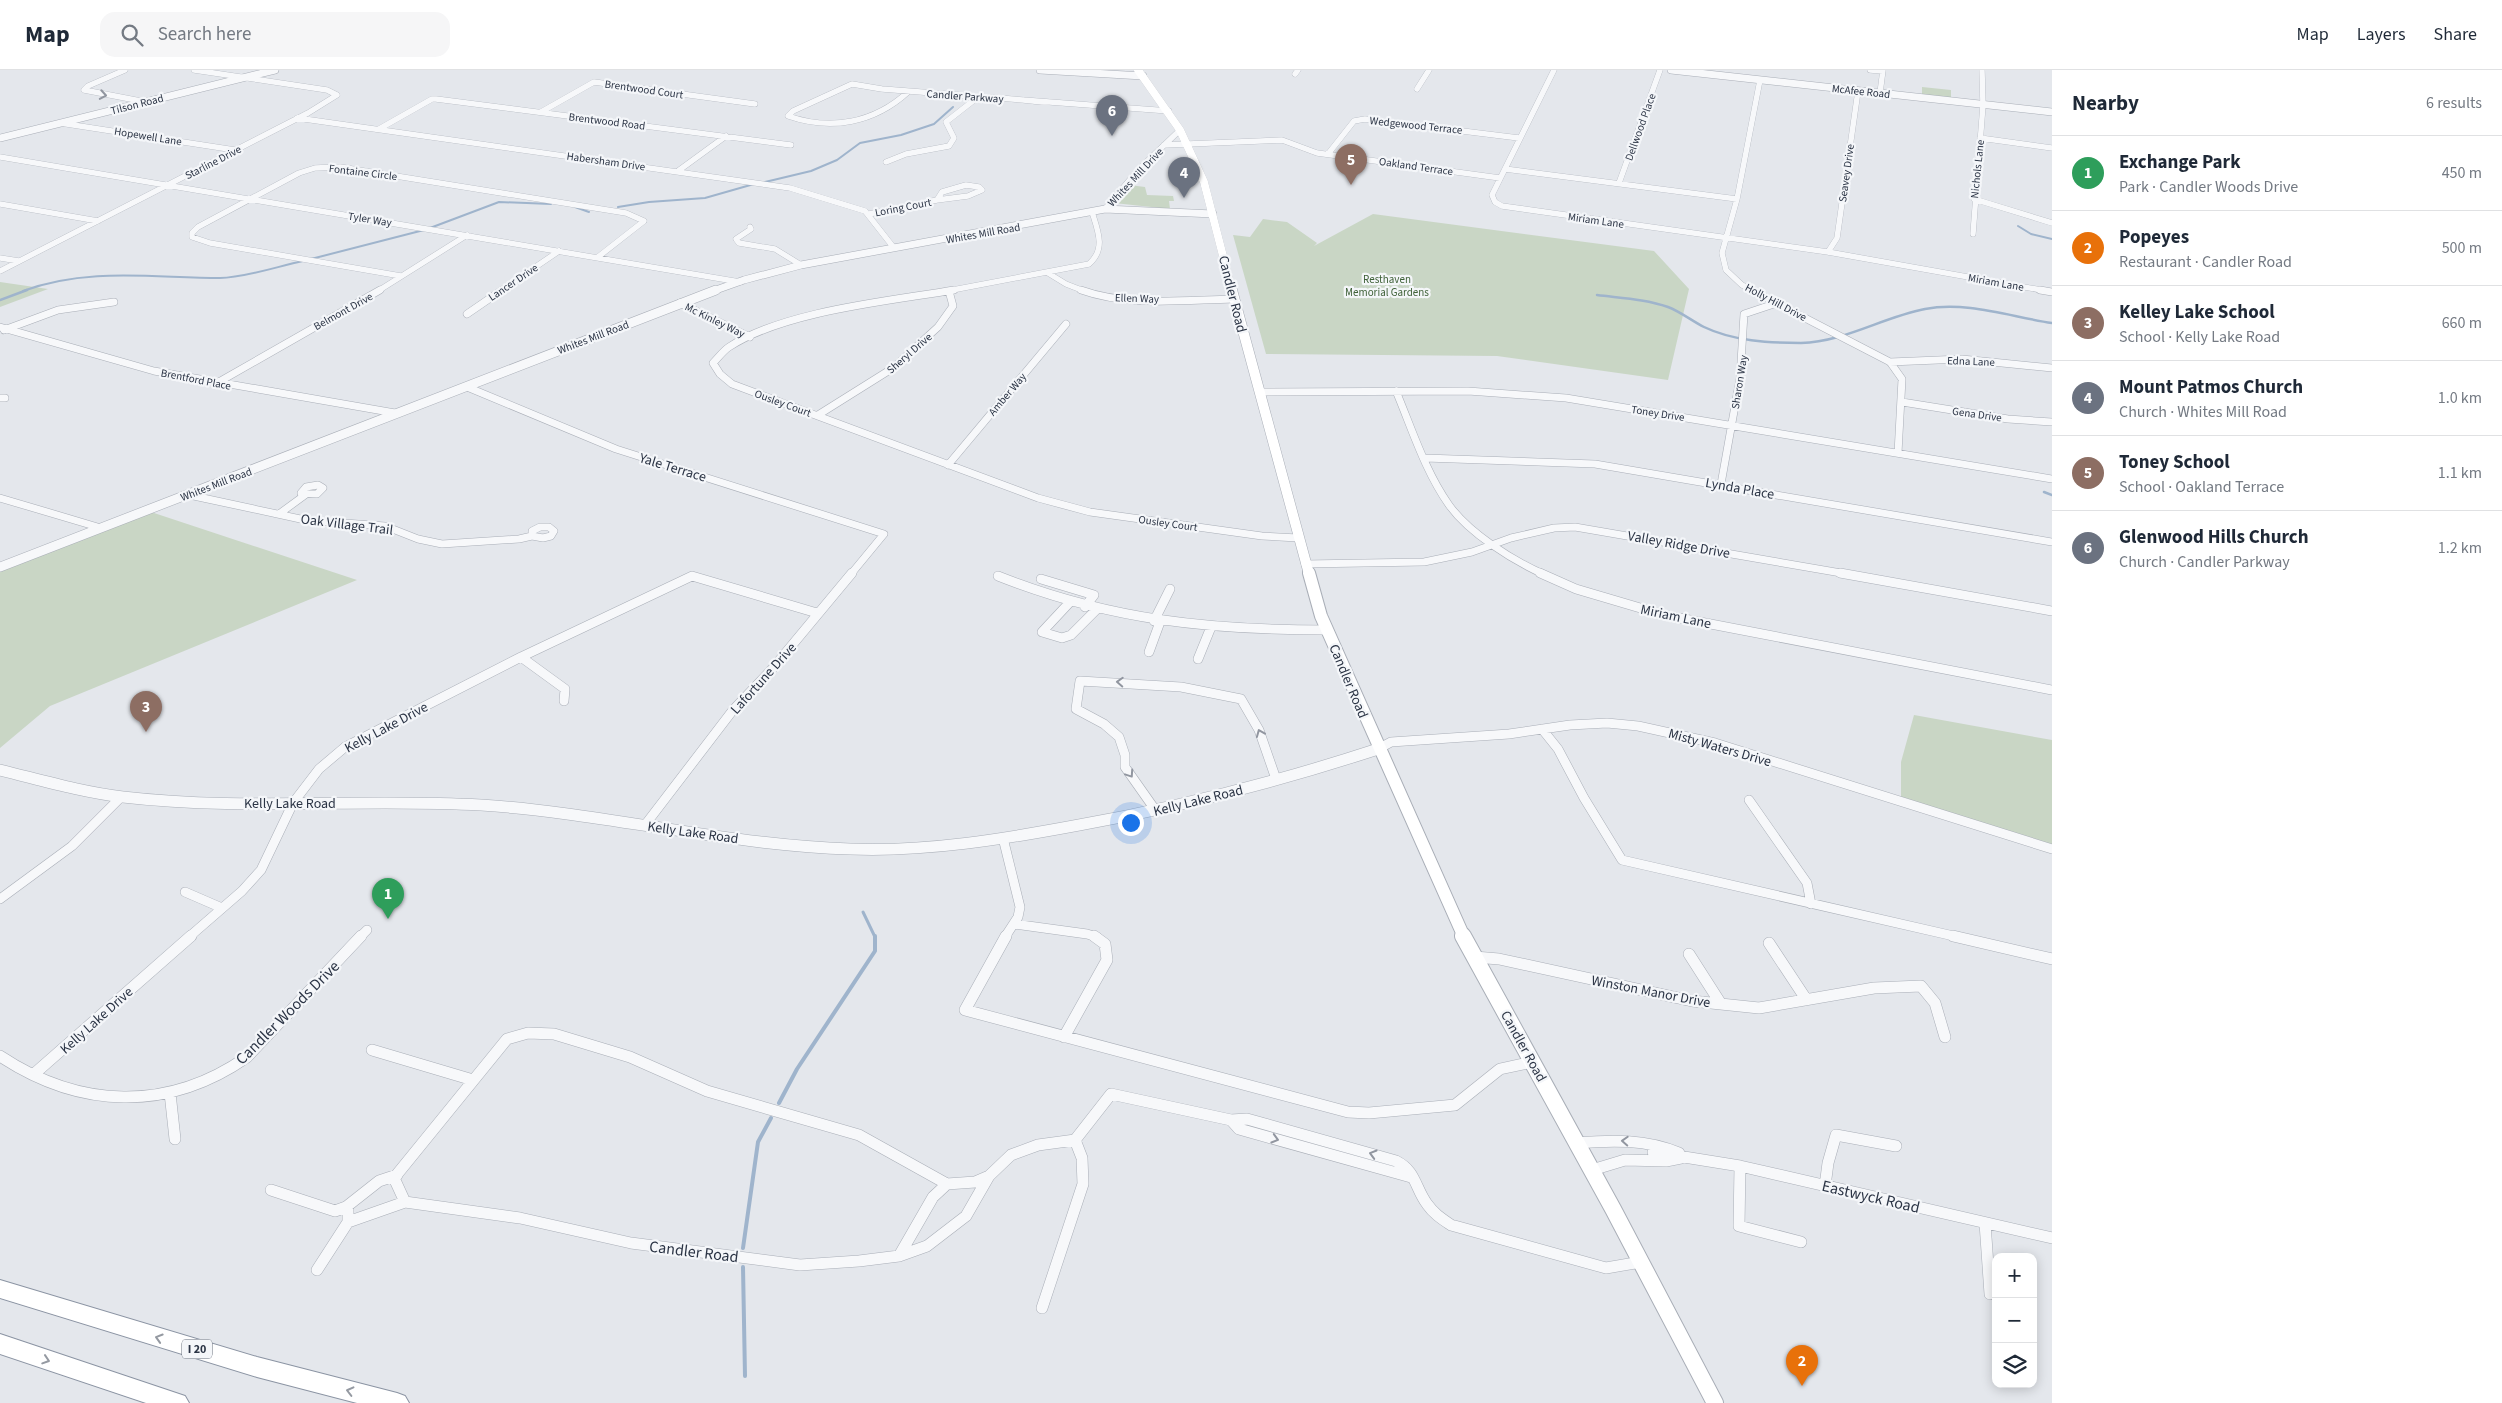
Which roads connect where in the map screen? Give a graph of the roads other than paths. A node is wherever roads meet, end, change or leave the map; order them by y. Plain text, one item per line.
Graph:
1 (125, 70) edge
2 (194, 70) edge
3 (275, 70) edge
4 (1040, 70) edge
5 (1429, 70) edge
6 (1554, 70) edge
7 (1660, 70) edge
8 (1671, 70) edge
9 (1870, 70) edge
10 (1982, 70) edge
11 (1883, 71) edge
12 (1141, 73) edge
13 (242, 78) junction
14 (1760, 80) junction
15 (1417, 89) dead end
16 (1858, 91) junction
17 (908, 92) junction
18 (1880, 94) junction
19 (978, 97) junction
20 (146, 102) junction
21 (755, 104) dead end
22 (1983, 105) junction
23 (1169, 111) junction
24 (540, 112) junction
25 (2052, 112) edge
26 (297, 118) junction
27 (60, 123) junction
28 (379, 129) junction
29 (1180, 130) junction
30 (726, 136) junction
31 (1, 137) edge
32 (1519, 138) junction
33 (1980, 138) junction
34 (1186, 144) junction
35 (791, 145) dead end
36 (1164, 145) junction
37 (2052, 148) edge
38 (236, 150) junction
39 (1328, 154) junction
40 (0, 157) edge
41 (886, 162) dead end
42 (1505, 168) junction
43 (678, 171) junction
44 (1500, 178) junction
45 (1619, 183) junction
46 (168, 185) junction
47 (249, 199) junction
48 (1736, 199) junction
49 (1974, 199) junction
50 (937, 200) junction
51 (0, 204) edge
52 (1105, 209) junction
53 (1092, 212) junction
54 (869, 214) junction
55 (1213, 214) junction
56 (98, 221) junction
57 (2052, 223) edge
58 (750, 227) dead end
59 (1973, 234) dead end
60 (467, 235) junction
61 (1725, 238) junction
62 (894, 248) junction
63 (559, 251) junction
64 (1828, 252) junction
65 (598, 257) junction
66 (0, 258) edge
67 (19, 261) junction
68 (801, 265) junction
69 (0, 271) edge
70 (1048, 273) junction
71 (401, 276) junction
72 (740, 282) junction
73 (948, 291) junction
74 (2052, 292) edge
75 (1233, 299) junction
76 (114, 302) dead end
77 (680, 303) junction
78 (1776, 303) junction
79 (467, 314) dead end
80 (1066, 324) dead end
81 (2, 329) edge
82 (750, 337) junction
83 (1890, 362) junction
84 (2052, 368) edge
85 (217, 383) junction
86 (467, 387) junction
87 (1396, 391) junction
88 (1259, 392) junction
89 (1902, 402) junction
90 (395, 414) junction
91 (818, 415) junction
92 (2052, 422) edge
93 (1731, 426) junction
94 (1898, 453) junction
95 (1426, 458) junction
96 (948, 464) junction
97 (2052, 479) edge
98 (1722, 484) junction
99 (189, 495) junction
100 (305, 495) dead end
101 (0, 498) edge
102 (280, 514) junction
103 (102, 528) junction
104 (884, 534) joint
105 (532, 536) dead end
106 (1298, 538) junction
107 (2052, 542) edge
108 (1493, 545) junction
109 (1305, 564) junction
110 (0, 567) edge
111 (998, 576) dead end
112 (1041, 579) dead end
113 (1170, 589) dead end
114 (1070, 602) junction
115 (1085, 607) junction
116 (1096, 610) junction
117 (2052, 611) edge
118 (817, 613) junction
119 (1157, 622) junction
120 (1210, 627) junction
121 (1327, 630) junction
122 (1150, 652) dead end
123 (521, 657) junction
124 (1198, 659) dead end
125 (2052, 690) edge
126 (564, 701) dead end
127 (1542, 729) junction
128 (1378, 749) junction
129 (0, 770) edge
130 (1276, 779) junction
131 (121, 797) junction
132 (1749, 800) dead end
133 (294, 803) junction
134 (1156, 811) junction
135 (645, 825) junction
136 (1002, 838) junction
137 (2052, 850) edge
138 (185, 892) dead end
139 (0, 899) edge
140 (1811, 904) junction
141 (222, 908) junction
142 (1014, 924) junction
143 (367, 930) dead end
144 (1768, 943) dead end
145 (1689, 954) dead end
146 (1474, 957) junction
147 (2052, 959) edge
148 (1806, 1000) junction
149 (1721, 1004) junction
150 (1064, 1037) junction
151 (1945, 1037) dead end
152 (372, 1050) dead end
153 (0, 1056) edge
154 (1532, 1062) junction
155 (34, 1074) junction
156 (473, 1080) junction
157 (170, 1093) junction
158 (1231, 1120) joint
159 (174, 1139) dead end
160 (1075, 1140) junction
161 (1645, 1142) junction
162 (1577, 1143) junction
163 (1896, 1146) dead end
164 (1650, 1156) junction
165 (1689, 1157) junction
166 (1740, 1166) junction
167 (1592, 1170) junction
168 (396, 1175) junction
169 (989, 1176) junction
170 (947, 1184) junction
171 (1825, 1186) junction
172 (271, 1190) dead end
173 (405, 1202) junction
174 (348, 1206) junction
175 (348, 1222) junction
176 (1985, 1223) junction
177 (2052, 1238) edge
178 (1801, 1242) dead end
179 (899, 1256) junction
180 (1641, 1262) junction
181 (316, 1270) dead end
182 (0, 1288) edge
183 (1990, 1294) dead end
184 (1042, 1308) dead end
185 (0, 1344) edge
186 (177, 1403) edge
187 (397, 1403) edge
188 (1715, 1403) edge

1 -> 20 street
2 - 13 street
3 - 13 street, Tilson Road
4 - 12 street
5 - 15 street
6 - 32 street, Miriam Lane
7 - 45 street, Dellwood Place
8 - 14 street, McAfee Road
9 - 11 street
10 - 22 street, Nichols Lane
11 - 18 street
12 - 23 main road, Candler Road
13 - 20 street, Tilson Road
13 - 26 street, Starline Drive
14 - 16 street, McAfee Road
14 - 48 street, Holly Hill Drive
16 - 18 street, McAfee Road
16 - 64 street, Seavey Drive
17 - 17 street, Candler Parkway
17 - 19 street, Candler Parkway
18 - 22 street, McAfee Road
19 - 23 street, Candler Parkway
19 - 41 street
20 - 27 street, Tilson Road
21 - 24 street, Brentwood Court
22 - 25 street, McAfee Road
22 - 33 street, Nichols Lane
23 - 29 main road, Candler Road
24 - 28 street, Brentwood Road
24 - 30 street, Brentwood Road
26 - 28 street, Habersham Drive
26 - 38 street, Starline Drive
27 - 31 street, Tilson Road
27 - 38 street, Hopewell Lane
28 - 43 street, Habersham Drive
29 - 34 main road, Candler Road
29 - 36 street, Whites Mill Drive
30 - 35 street, Brentwood Road
30 - 43 street
32 - 39 street, Wedgewood Terrace
32 - 42 street, Miriam Lane
33 - 37 street
33 - 49 street, Nichols Lane
34 - 36 street, Whites Mill Drive
34 - 39 street, Oakland Terrace
34 - 55 main road, Candler Road
36 - 52 street, Whites Mill Drive
38 - 46 street, Starline Drive
39 - 44 street, Oakland Terrace
40 - 46 street, Tyler Way
42 - 44 street, Miriam Lane
42 - 45 street
43 - 54 street, Habersham Drive
44 - 61 street, Miriam Lane
45 - 48 street
46 - 47 street, Tyler Way
46 - 56 street, Starline Drive
47 - 60 street, Tyler Way
47 - 65 street, Fontaine Circle
47 - 71 street, Fontaine Circle
48 - 61 street, Holly Hill Drive
49 - 57 street
49 - 59 street, Nichols Lane
50 - 50 street, Loring Court
50 - 54 street, Loring Court
51 - 56 street
52 - 53 street, Whites Mill Road
52 - 55 street, Whites Mill Road
53 - 62 street, Whites Mill Road
53 - 70 street, Ousley Court
54 - 62 street
55 - 75 main road, Candler Road
56 - 67 street, Starline Drive
58 - 68 street
60 - 63 street, Tyler Way
60 - 71 street, Belmont Drive
61 - 64 street, Miriam Lane
61 - 78 street, Holly Hill Drive
62 - 68 street, Whites Mill Road
63 - 65 street, Tyler Way
63 - 79 street, Lancer Drive
64 - 74 street, Miriam Lane
65 - 72 street, Tyler Way
66 - 67 street
67 - 69 street, Starline Drive
68 - 72 street, Whites Mill Road
70 - 73 street, Ousley Court
70 - 75 street, Ellen Way
71 - 85 street, Belmont Drive
72 - 77 street, Whites Mill Road
73 - 82 street, Ousley Court
73 - 91 street, Sheryl Drive
75 - 88 main road, Candler Road
76 - 81 street
77 - 82 street, Mc Kinley Way
77 - 86 street, Whites Mill Road
78 - 83 street, Holly Hill Drive
78 - 93 street, Sharon Way
80 - 96 street, Amber Way
81 - 85 street, Brentford Place
82 - 91 street, Ousley Court
83 - 84 street, Edna Lane
83 - 89 street
85 - 90 street, Brentford Place
86 - 90 street, Whites Mill Road
86 - 104 street, Yale Terrace
87 - 88 street, Toney Drive
87 - 93 street, Toney Drive
87 - 95 street, Miriam Lane
88 - 106 main road, Candler Road
89 - 92 street, Gena Drive
89 - 94 street
90 - 99 street, Whites Mill Road
91 - 96 street, Ousley Court
93 - 94 street, Toney Drive
93 - 98 street, Sharon Way
94 - 97 street, Toney Drive
95 - 98 street, Lynda Place
95 - 108 street, Miriam Lane
96 - 106 street, Ousley Court
98 - 107 street, Lynda Place
99 - 102 street, Oak Village Trail
99 - 103 street, Whites Mill Road
100 - 102 street, Oak Village Trail
101 - 103 street
102 - 105 street, Oak Village Trail
103 - 110 street, Whites Mill Road
104 - 118 street, Lafortune Drive
106 - 109 main road, Candler Road
108 - 109 street, Valley Ridge Drive
108 - 117 street, Valley Ridge Drive
108 - 125 street, Miriam Lane
109 - 121 main road, Candler Road
111 - 114 street
112 - 115 street
113 - 119 street
114 - 115 street
114 - 116 street
115 - 116 street
116 - 119 street
118 - 123 street, Kelly Lake Drive
118 - 135 street, Lafortune Drive
119 - 120 street
119 - 122 street
120 - 121 street
120 - 124 street
121 - 128 main road, Candler Road
123 - 126 street
123 - 133 street, Kelly Lake Drive
127 - 128 street, Misty Waters Drive
127 - 137 street, Misty Waters Drive
127 - 140 street
128 - 130 street, Kelly Lake Road
128 - 146 main road, Candler Road
129 - 131 street, Kelly Lake Road
130 - 134 street, Kelly Lake Road
130 -> 134 street
131 - 133 street, Kelly Lake Road
131 - 139 street
132 - 140 street
133 - 135 street, Kelly Lake Road
133 - 141 street, Kelly Lake Drive
134 - 136 street, Kelly Lake Road
135 - 136 street, Kelly Lake Road
136 - 142 street
138 - 141 street
140 - 147 street
141 - 155 street, Kelly Lake Drive
142 - 150 street
142 - 150 street
143 - 157 street, Candler Woods Drive
144 - 148 street
145 - 149 street
146 - 149 street, Winston Manor Drive
146 - 154 main road, Candler Road
148 - 149 street, Winston Manor Drive
148 - 151 street, Winston Manor Drive
150 - 154 street
152 - 156 street
153 - 155 street, Candler Woods Drive
154 - 162 main road, Candler Road
155 - 157 street, Candler Woods Drive
156 - 168 street
156 - 170 street
157 - 159 street
158 - 160 street
158 - 180 street
160 - 169 street
160 - 184 street
161 -> 162 street, Eastwyck Road
161 - 164 street
161 - 165 street, Eastwyck Road
162 - 167 main road, Candler Road
163 - 171 street
164 - 165 street, Eastwyck Road
164 - 167 street, Eastwyck Road
165 - 166 street, Eastwyck Road
166 - 171 street, Eastwyck Road
166 - 178 street
167 - 180 main road, Candler Road
168 - 173 street
168 - 174 street
169 - 170 street
169 - 179 street, Candler Road
170 - 179 street
171 - 176 street, Eastwyck Road
172 - 174 street
173 - 175 street, Candler Road
173 - 179 street, Candler Road
174 - 175 street
175 - 181 street
176 - 177 street, Eastwyck Road
176 - 183 street
180 - 188 main road, Candler Road
187 -> 182 highway, I 20
185 -> 186 highway

